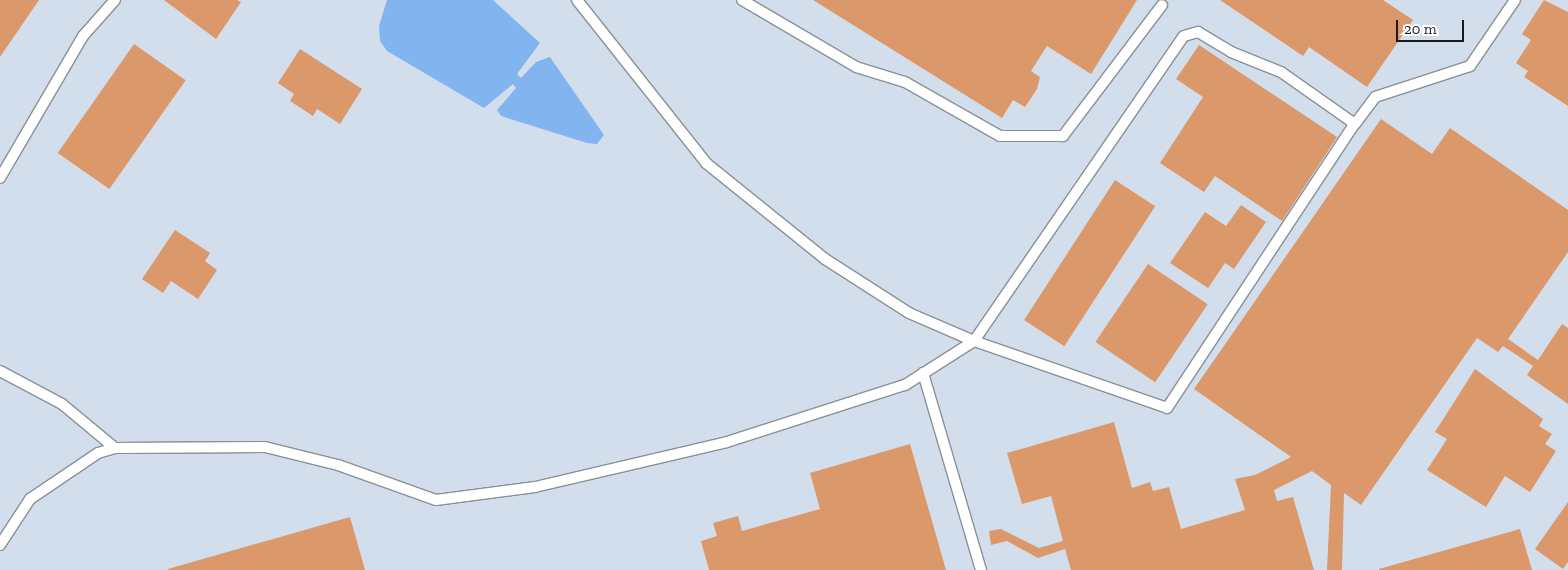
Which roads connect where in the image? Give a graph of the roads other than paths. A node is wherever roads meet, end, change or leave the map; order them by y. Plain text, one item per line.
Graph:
1 (115, 0) edge
2 (577, 0) edge
3 (742, 0) edge
4 (1515, 0) edge
5 (1162, 5) dead end
6 (1355, 123) junction
7 (0, 178) edge
8 (974, 341) junction
9 (0, 370) edge
10 (923, 373) junction
11 (114, 448) junction
12 (0, 544) edge
13 (981, 570) edge

1 - 7 lane
2 - 8 lane
3 - 5 lane
4 - 6 lane
6 - 8 lane
6 - 8 lane
8 - 10 lane
9 - 11 lane
10 - 11 lane
10 - 13 lane
11 - 12 lane

